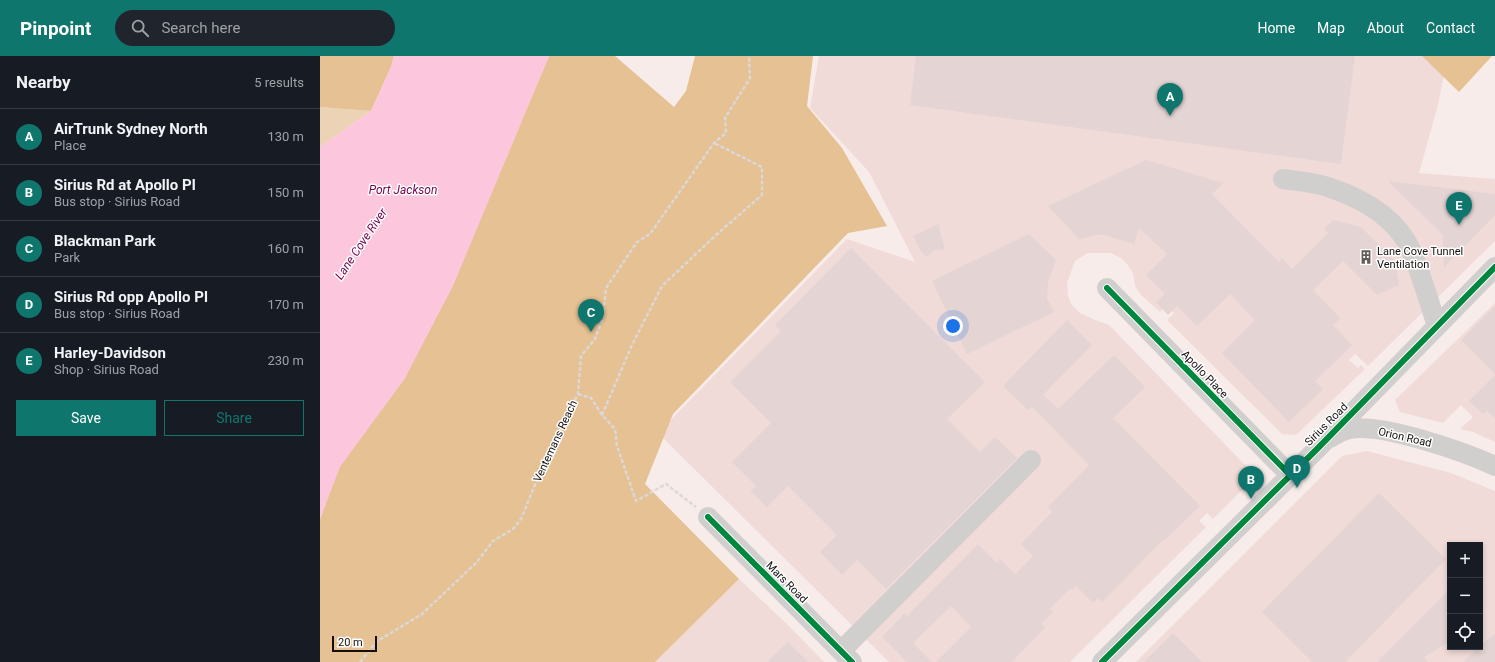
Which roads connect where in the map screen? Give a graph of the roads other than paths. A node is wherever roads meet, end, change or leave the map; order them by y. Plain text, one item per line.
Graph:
1 (1283, 179) dead end
2 (1495, 267) edge
3 (1107, 288) dead end
4 (1437, 326) junction
5 (1318, 448) junction
6 (1030, 460) dead end
7 (1495, 466) edge
8 (1290, 475) junction
9 (708, 517) road end
10 (846, 656) edge
11 (1102, 662) edge

1 - 4 street
2 - 4 street, Sirius Road
3 - 8 street, Apollo Place
4 - 5 street, Sirius Road
5 - 7 street, Orion Road
5 - 8 street, Sirius Road
6 - 10 street
8 - 11 street, Sirius Road
9 - 10 street, Mars Road

